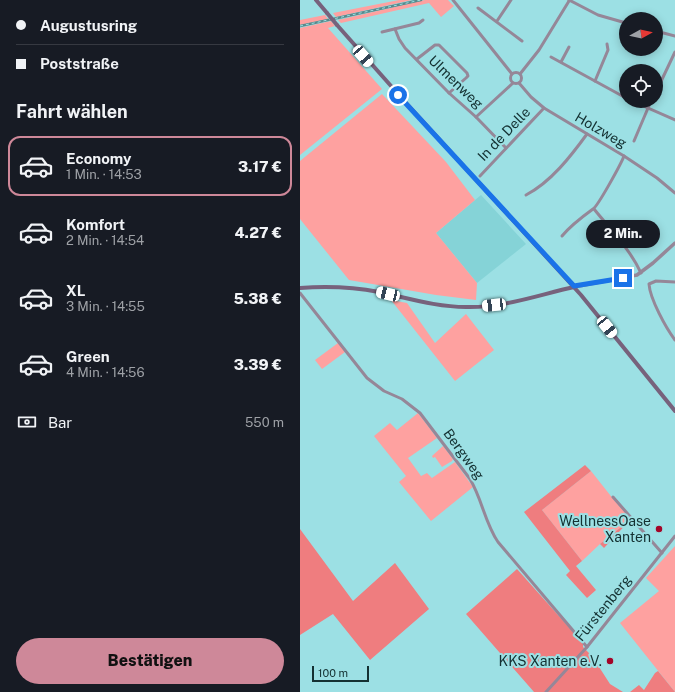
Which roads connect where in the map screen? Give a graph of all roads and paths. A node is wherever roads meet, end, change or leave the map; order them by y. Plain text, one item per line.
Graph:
1 (316, 0) edge
2 (453, 0) edge
3 (511, 0) edge
4 (569, 0) edge
5 (478, 8) dead end
6 (423, 20) dead end
7 (497, 21) junction
8 (619, 21) edge
9 (395, 29) junction
10 (382, 32) dead end
11 (663, 33) edge
12 (675, 36) edge
13 (522, 40) dead end
14 (607, 44) dead end
15 (569, 47) dead end
16 (675, 52) edge
17 (551, 57) dead end
18 (417, 60) junction
19 (561, 62) junction
20 (512, 74) junction
21 (520, 74) junction
22 (663, 77) edge
23 (595, 81) junction
24 (513, 82) junction
25 (519, 83) junction
26 (449, 93) junction
27 (619, 94) edge
28 (544, 108) junction
29 (648, 108) joint
30 (476, 117) junction
31 (675, 120) edge
32 (587, 134) junction
33 (634, 141) dead end
34 (506, 148) junction
35 (624, 156) junction
36 (480, 176) dead end
37 (675, 193) edge
38 (526, 195) dead end
39 (594, 209) junction
40 (562, 236) dead end
41 (675, 243) edge
42 (641, 273) junction
43 (675, 282) edge
44 (574, 286) junction
45 (300, 288) edge
46 (300, 293) edge
47 (675, 340) edge
48 (675, 411) edge
49 (613, 497) dead end
50 (675, 536) edge
51 (662, 553) junction
52 (587, 646) junction
53 (546, 692) edge

1 - 44 main road, bridge
2 - 20 street
3 - 7 street
4 - 8 street
4 - 21 street
5 - 7 street
6 - 9 street
7 - 13 street
9 - 10 street
9 - 18 street, Ulmenweg
11 - 12 street
14 - 23 street
15 - 19 street
16 - 22 street
17 - 19 street
18 - 26 street, Ulmenweg
18 - 26 street
19 - 23 street
20 - 21 street
20 - 24 street
21 - 25 street
23 - 27 street
24 - 25 street
24 - 30 street
25 - 28 street, Holzweg
26 - 30 street, Ulmenweg
28 - 32 street, Holzweg
28 - 34 street, In de Delle
29 - 31 street
29 - 33 street
30 - 34 street, Ulmenweg
32 - 35 street, Holzweg
32 - 38 street
34 - 36 street, In de Delle
35 - 37 street, Holzweg
35 - 39 street
39 - 40 street
39 - 42 street
41 - 42 street
42 - 44 street
43 - 47 street
44 - 45 main road
44 - 48 main road
46 - 52 street, Bergweg
49 - 51 street
50 - 51 street, Fürstenberg
51 - 52 street, Fürstenberg
52 - 53 street, Fürstenberg

